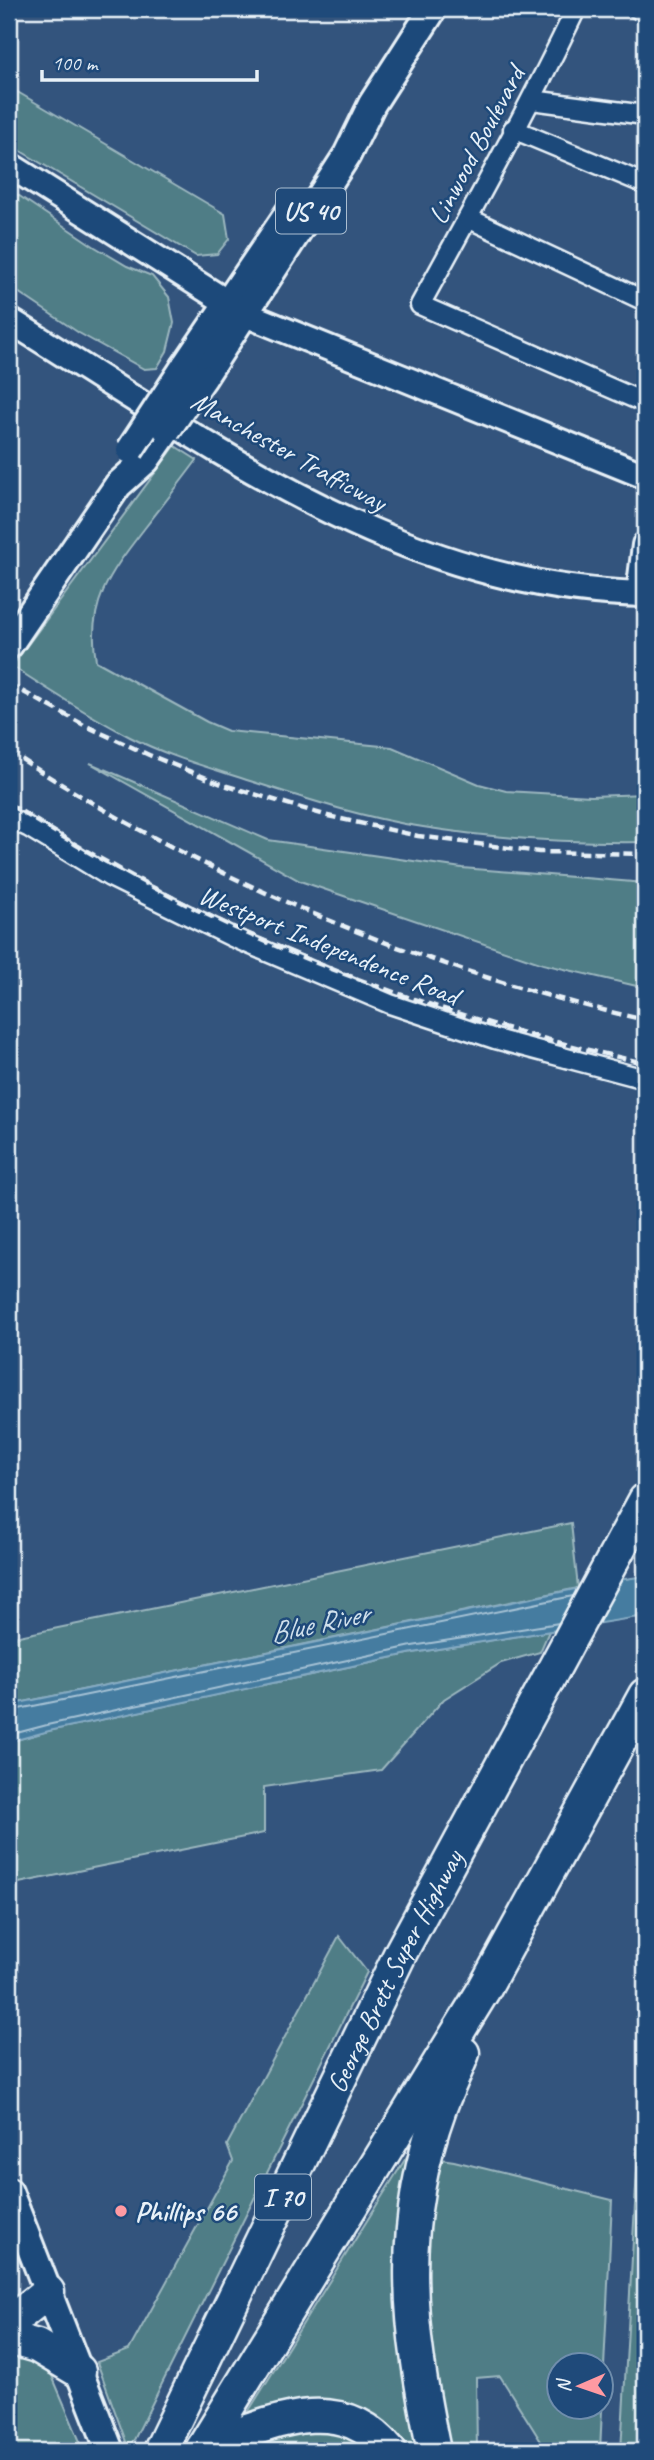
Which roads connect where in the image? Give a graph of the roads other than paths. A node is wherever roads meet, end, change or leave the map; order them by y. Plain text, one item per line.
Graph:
1 (433, 9) edge
2 (576, 9) edge
3 (638, 9) edge
4 (645, 10) edge
5 (532, 100) junction
6 (645, 115) edge
7 (513, 129) junction
8 (9, 165) edge
9 (645, 184) edge
10 (468, 218) junction
11 (645, 301) edge
12 (236, 309) junction
13 (9, 320) edge
14 (645, 403) edge
15 (645, 476) edge
16 (645, 545) edge
17 (642, 594) edge
18 (9, 645) edge
19 (9, 818) edge
20 (645, 1079) edge
21 (645, 1500) edge
22 (645, 1695) edge
23 (475, 2003) junction
24 (9, 2192) edge
25 (48, 2292) junction
26 (9, 2300) edge
27 (9, 2319) edge
28 (9, 2339) edge
29 (79, 2371) junction
30 (162, 2447) edge
31 (202, 2450) edge
32 (110, 2451) edge
33 (390, 2451) edge
34 (434, 2451) edge

1 - 12 main road, US 40
2 - 5 street, Linwood Boulevard
3 - 4 street
5 - 6 street
5 - 7 street, Linwood Boulevard
7 - 9 street
7 - 10 street, Linwood Boulevard
8 - 12 main road
10 - 11 street
10 - 14 street, Linwood Boulevard
12 - 15 main road
12 - 18 main road, US 40, bridge
13 - 17 main road, Manchester Trafficway
16 - 17 main road
19 - 20 street, Westport Independence Road
21 - 30 highway, George Brett Super Highway / I 70
22 - 23 highway, I 70
23 - 31 highway, I 70
23 - 34 highway
24 - 25 main road
25 - 26 highway
25 - 27 highway
25 - 29 main road
28 - 29 highway
29 - 32 main road
31 - 33 highway

